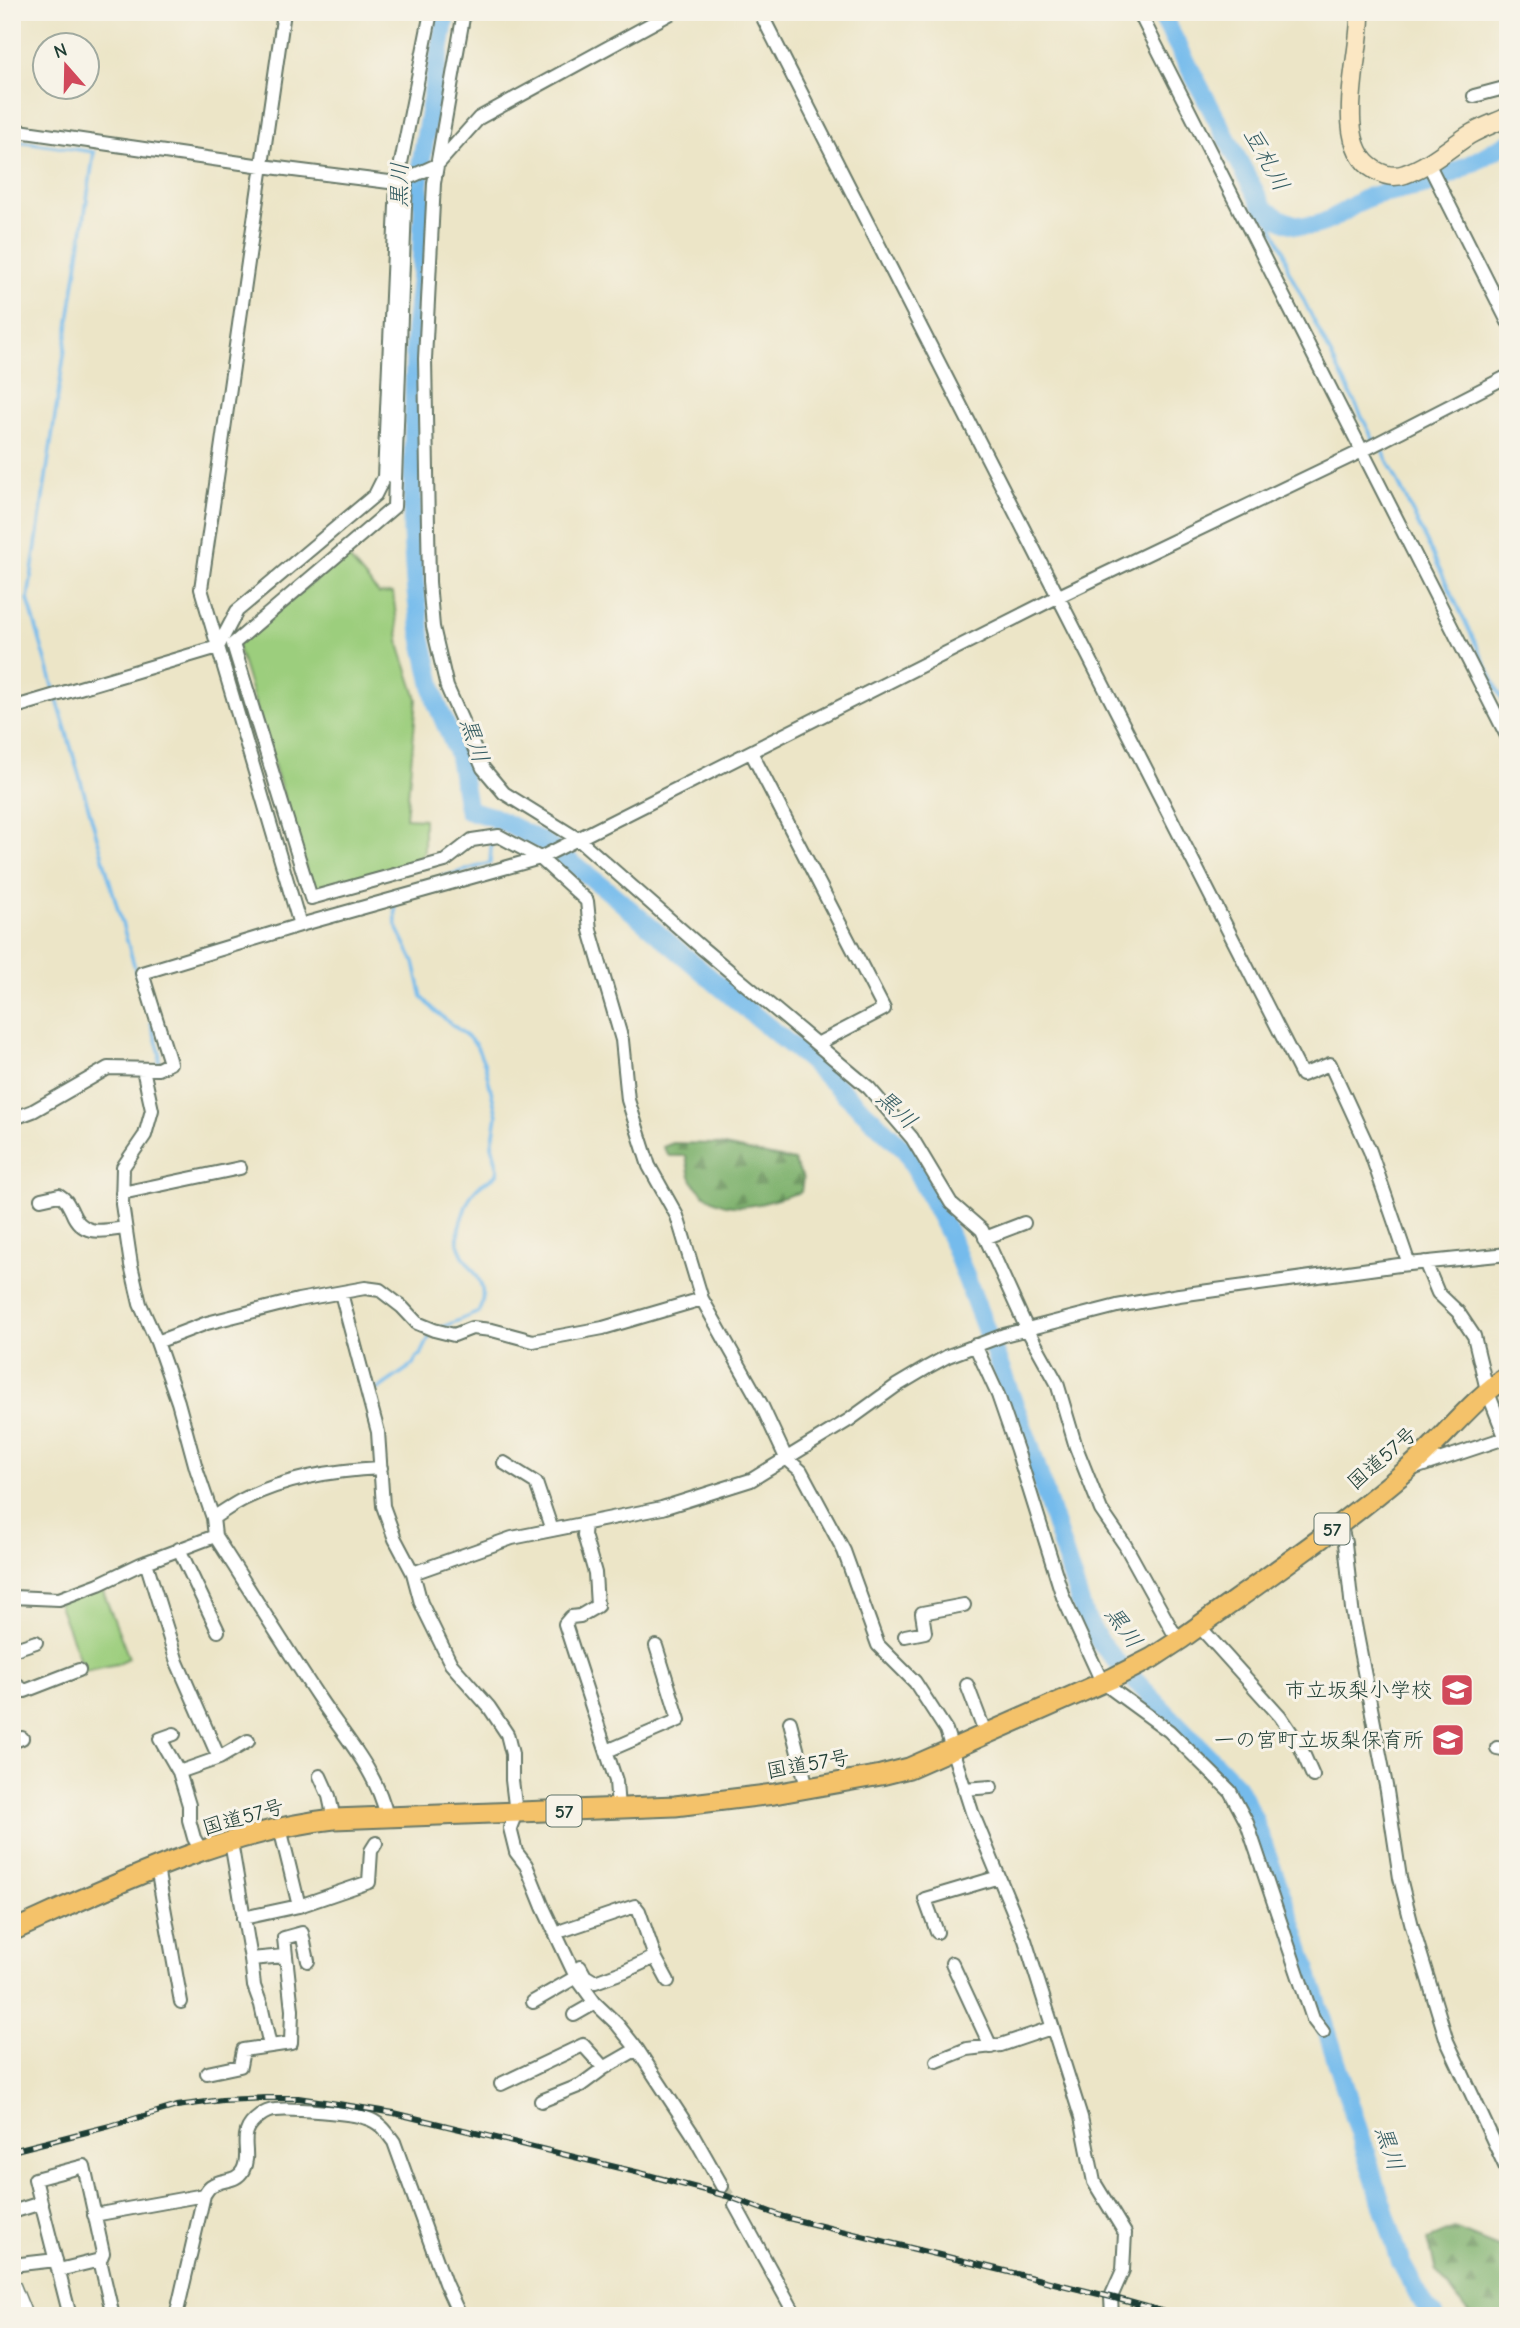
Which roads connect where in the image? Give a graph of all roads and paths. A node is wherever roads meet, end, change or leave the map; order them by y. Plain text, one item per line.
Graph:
1 (284, 12) edge
2 (431, 12) edge
3 (464, 12) edge
4 (673, 12) edge
5 (760, 12) edge
6 (1139, 12) edge
7 (1360, 12) edge
8 (1508, 87) edge
9 (1474, 96) dead end
10 (1508, 117) edge
11 (12, 130) edge
12 (1428, 163) junction
13 (437, 164) junction
14 (262, 166) junction
15 (401, 181) junction
16 (1508, 322) edge
17 (1508, 376) edge
18 (1362, 451) junction
19 (1057, 597) junction
20 (218, 647) junction
21 (12, 708) edge
22 (1508, 738) edge
23 (751, 752) junction
24 (578, 839) junction
25 (540, 858) junction
26 (300, 925) junction
27 (817, 1044) junction
28 (143, 1069) junction
29 (12, 1119) edge
30 (240, 1168) dead end
31 (122, 1193) junction
32 (41, 1199) dead end
33 (1017, 1222) dead end
34 (125, 1228) junction
35 (985, 1238) junction
36 (1508, 1254) edge
37 (1425, 1262) junction
38 (1409, 1264) junction
39 (341, 1293) junction
40 (702, 1299) junction
41 (1027, 1329) junction
42 (157, 1342) junction
43 (975, 1345) junction
44 (1508, 1376) edge
45 (1487, 1390) junction
46 (1507, 1440) edge
47 (786, 1458) junction
48 (504, 1462) dead end
49 (381, 1468) junction
50 (1408, 1469) junction
51 (213, 1518) junction
52 (1340, 1523) junction
53 (585, 1524) junction
54 (552, 1530) junction
55 (215, 1536) junction
56 (179, 1549) junction
57 (146, 1562) junction
58 (413, 1573) junction
59 (12, 1597) edge
60 (964, 1605) dead end
61 (1199, 1626) junction
62 (218, 1631) dead end
63 (905, 1636) dead end
64 (1181, 1639) junction
65 (36, 1642) dead end
66 (656, 1646) dead end
67 (12, 1650) edge
68 (79, 1670) dead end
69 (1108, 1680) junction
70 (13, 1681) edge
71 (967, 1685) dead end
72 (790, 1722) dead end
73 (174, 1734) dead end
74 (986, 1735) junction
75 (248, 1741) dead end
76 (607, 1751) junction
77 (951, 1751) junction
78 (219, 1758) junction
79 (179, 1772) junction
80 (320, 1776) dead end
81 (1313, 1776) dead end
82 (807, 1787) junction
83 (991, 1787) dead end
84 (964, 1789) junction
85 (618, 1809) junction
86 (516, 1812) junction
87 (387, 1817) junction
88 (334, 1819) junction
89 (280, 1828) junction
90 (231, 1842) junction
91 (376, 1843) dead end
92 (202, 1852) junction
93 (526, 1866) junction
94 (157, 1868) junction
95 (999, 1877) junction
96 (299, 1906) junction
97 (243, 1918) junction
98 (564, 1930) junction
99 (12, 1931) edge
100 (937, 1932) dead end
101 (284, 1955) junction
102 (655, 1957) junction
103 (251, 1959) junction
104 (308, 1962) dead end
105 (952, 1963) dead end
106 (576, 1977) junction
107 (668, 1981) dead end
108 (180, 2002) dead end
109 (533, 2002) dead end
110 (595, 2003) junction
111 (574, 2015) dead end
112 (1051, 2028) junction
113 (1323, 2032) dead end
114 (270, 2046) junction
115 (991, 2047) junction
116 (637, 2049) junction
117 (937, 2060) dead end
118 (604, 2068) junction
119 (207, 2073) dead end
120 (501, 2084) dead end
121 (541, 2101) dead end
122 (1508, 2172) edge
123 (722, 2186) tunnel mouth
124 (204, 2194) junction
125 (41, 2203) junction
126 (735, 2205) tunnel mouth
127 (12, 2212) edge
128 (94, 2215) junction
129 (100, 2260) junction
130 (12, 2265) edge
131 (57, 2265) junction
132 (12, 2286) edge
133 (24, 2316) edge
134 (70, 2316) edge
135 (113, 2316) edge
136 (177, 2316) edge
137 (460, 2316) edge
138 (796, 2316) edge
139 (1112, 2316) edge

1 - 14 street
2 - 15 street
3 - 13 street
4 - 13 street
5 - 19 street
6 - 18 street
7 - 12 main road
8 - 9 street
10 - 12 main road
11 - 14 street
12 - 16 street
13 - 15 street
13 - 24 street
14 - 15 street
14 - 20 street
15 - 20 street
15 - 25 street
17 - 18 street
18 - 19 street
18 - 22 street
19 - 23 street
19 - 38 street
20 - 21 street
20 - 26 street
23 - 24 street
23 - 27 street
24 - 25 street
24 - 27 street
25 - 26 street
25 - 40 street
26 - 28 street
27 - 35 street
28 - 29 street
28 - 31 street
30 - 31 street
31 - 34 street
32 - 34 street
33 - 35 street
34 - 42 street
35 - 41 street
36 - 37 street
37 - 38 street
37 - 45 street
38 - 41 street
39 - 40 street
39 - 42 street
39 - 49 street
40 - 47 street
41 - 43 street
41 - 64 street
42 - 51 street
43 - 47 street
43 - 69 street
44 - 45 highway, 国道57号 / 57
45 - 46 street
45 - 50 highway, 国道57号 / 57
46 - 50 street
47 - 53 street
47 - 77 street
48 - 54 street
49 - 51 street
49 - 58 street
50 - 52 highway, 国道57号 / 57
51 - 55 street
52 - 61 highway, 国道57号 / 57
52 - 122 street
53 - 54 street
53 - 76 street
54 - 58 street
55 - 56 street
55 - 87 street
56 - 57 street
56 - 62 street
57 - 59 street
57 - 78 street
58 - 86 street
60 - 63 street
61 - 64 highway, 国道57号 / 57
61 - 81 street
64 - 69 highway, 国道57号 / 57
65 - 67 street
66 - 76 street
68 - 70 street
69 - 74 highway, 国道57号 / 57
69 - 113 street
71 - 74 street
72 - 82 street
73 - 79 street
74 - 77 highway, 国道57号 / 57
75 - 78 street
76 - 85 street
77 - 82 highway, 国道57号 / 57
77 - 84 street
78 - 79 street
79 - 92 street
80 - 88 street
82 - 85 highway, 国道57号 / 57
83 - 84 street
84 - 95 street
85 - 86 highway, 国道57号 / 57
86 - 87 highway, 国道57号 / 57
86 - 93 street
87 - 88 highway, 国道57号 / 57
88 - 89 highway, 国道57号 / 57
89 - 90 highway, 国道57号 / 57
89 - 96 street
90 - 92 highway, 国道57号 / 57
90 - 97 street
91 - 96 street
92 - 94 highway, 国道57号 / 57
93 - 98 street
93 - 106 street
94 - 99 highway, 国道57号 / 57
94 - 108 street
95 - 100 street
95 - 112 street
96 - 97 street
97 - 103 street
98 - 102 street
98 - 102 street
101 - 103 street
101 - 104 street
101 - 114 street
102 - 107 street
103 - 114 street
105 - 115 street
106 - 109 street
106 - 110 street
110 - 111 street
110 - 116 street
112 - 115 street
112 - 139 street
114 - 119 street
115 - 117 street
116 - 118 street
116 - 123 street
118 - 120 street
118 - 121 street
124 - 128 street
124 - 136 street
124 - 137 street
125 - 127 street
125 - 128 street
125 - 131 street
126 - 138 street
128 - 129 street
129 - 131 street
129 - 135 street
130 - 131 street
131 - 134 street
132 - 133 street

